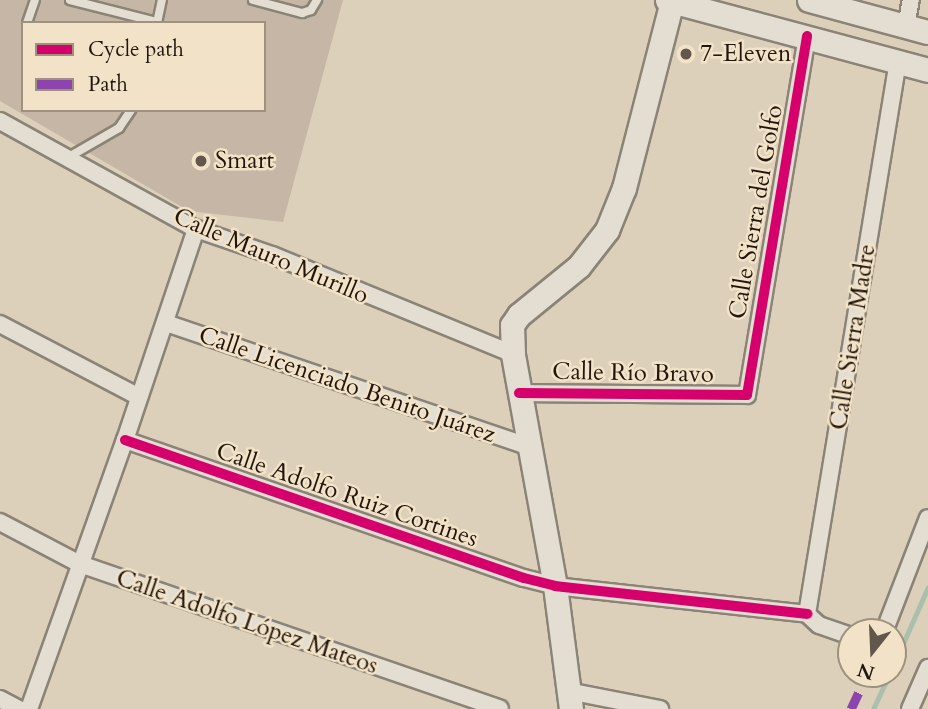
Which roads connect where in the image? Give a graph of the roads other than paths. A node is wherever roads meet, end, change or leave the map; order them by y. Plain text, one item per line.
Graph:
1 (35, 0) edge
2 (70, 0) edge
3 (162, 0) edge
4 (253, 0) edge
5 (317, 0) edge
6 (810, 0) edge
7 (911, 0) edge
8 (669, 1) edge
9 (28, 21) edge
10 (153, 21) edge
11 (157, 21) edge
12 (917, 29) edge
13 (807, 36) junction
14 (898, 61) junction
15 (928, 70) edge
16 (130, 112) edge
17 (0, 121) edge
18 (67, 158) junction
19 (196, 229) junction
20 (166, 323) junction
21 (0, 324) edge
22 (513, 354) junction
23 (519, 393) junction
24 (747, 395) joint
25 (139, 397) junction
26 (125, 440) junction
27 (528, 446) junction
28 (928, 518) edge
29 (0, 522) edge
30 (80, 564) junction
31 (555, 586) junction
32 (807, 614) junction
33 (889, 618) edge
34 (837, 631) edge
35 (928, 668) edge
36 (0, 699) edge
37 (570, 700) edge
38 (19, 709) edge
39 (29, 709) edge
40 (500, 709) edge
41 (660, 709) edge
42 (910, 709) edge

1 - 9 lane
2 - 10 lane
3 - 11 lane
4 - 5 lane
6 - 12 main road
7 - 12 street
8 - 13 main road
8 - 22 main road
13 - 14 main road
13 - 24 street, Calle Sierra del Golfo
14 - 15 main road
14 - 32 street, Calle Sierra Madre
16 - 18 lane
17 - 18 street, Calle Mauro Murillo
18 - 19 street, Calle Mauro Murillo
19 - 20 street
19 - 22 street, Calle Mauro Murillo
20 - 25 street
20 - 27 street, Calle Licenciado Benito Juárez
21 - 25 street
22 - 23 main road
23 - 24 street, Calle Río Bravo
23 - 27 main road
25 - 26 street
26 - 30 street
26 - 31 street, Calle Adolfo Ruiz Cortines
27 - 31 main road
28 - 33 street
29 - 30 street, Calle Adolfo López Mateos
30 - 39 street
30 - 40 street, Calle Adolfo López Mateos
31 - 32 street, Calle Adolfo Ruiz Cortines
31 - 37 main road
32 - 34 street
35 - 42 street
36 - 38 street
37 - 41 street

